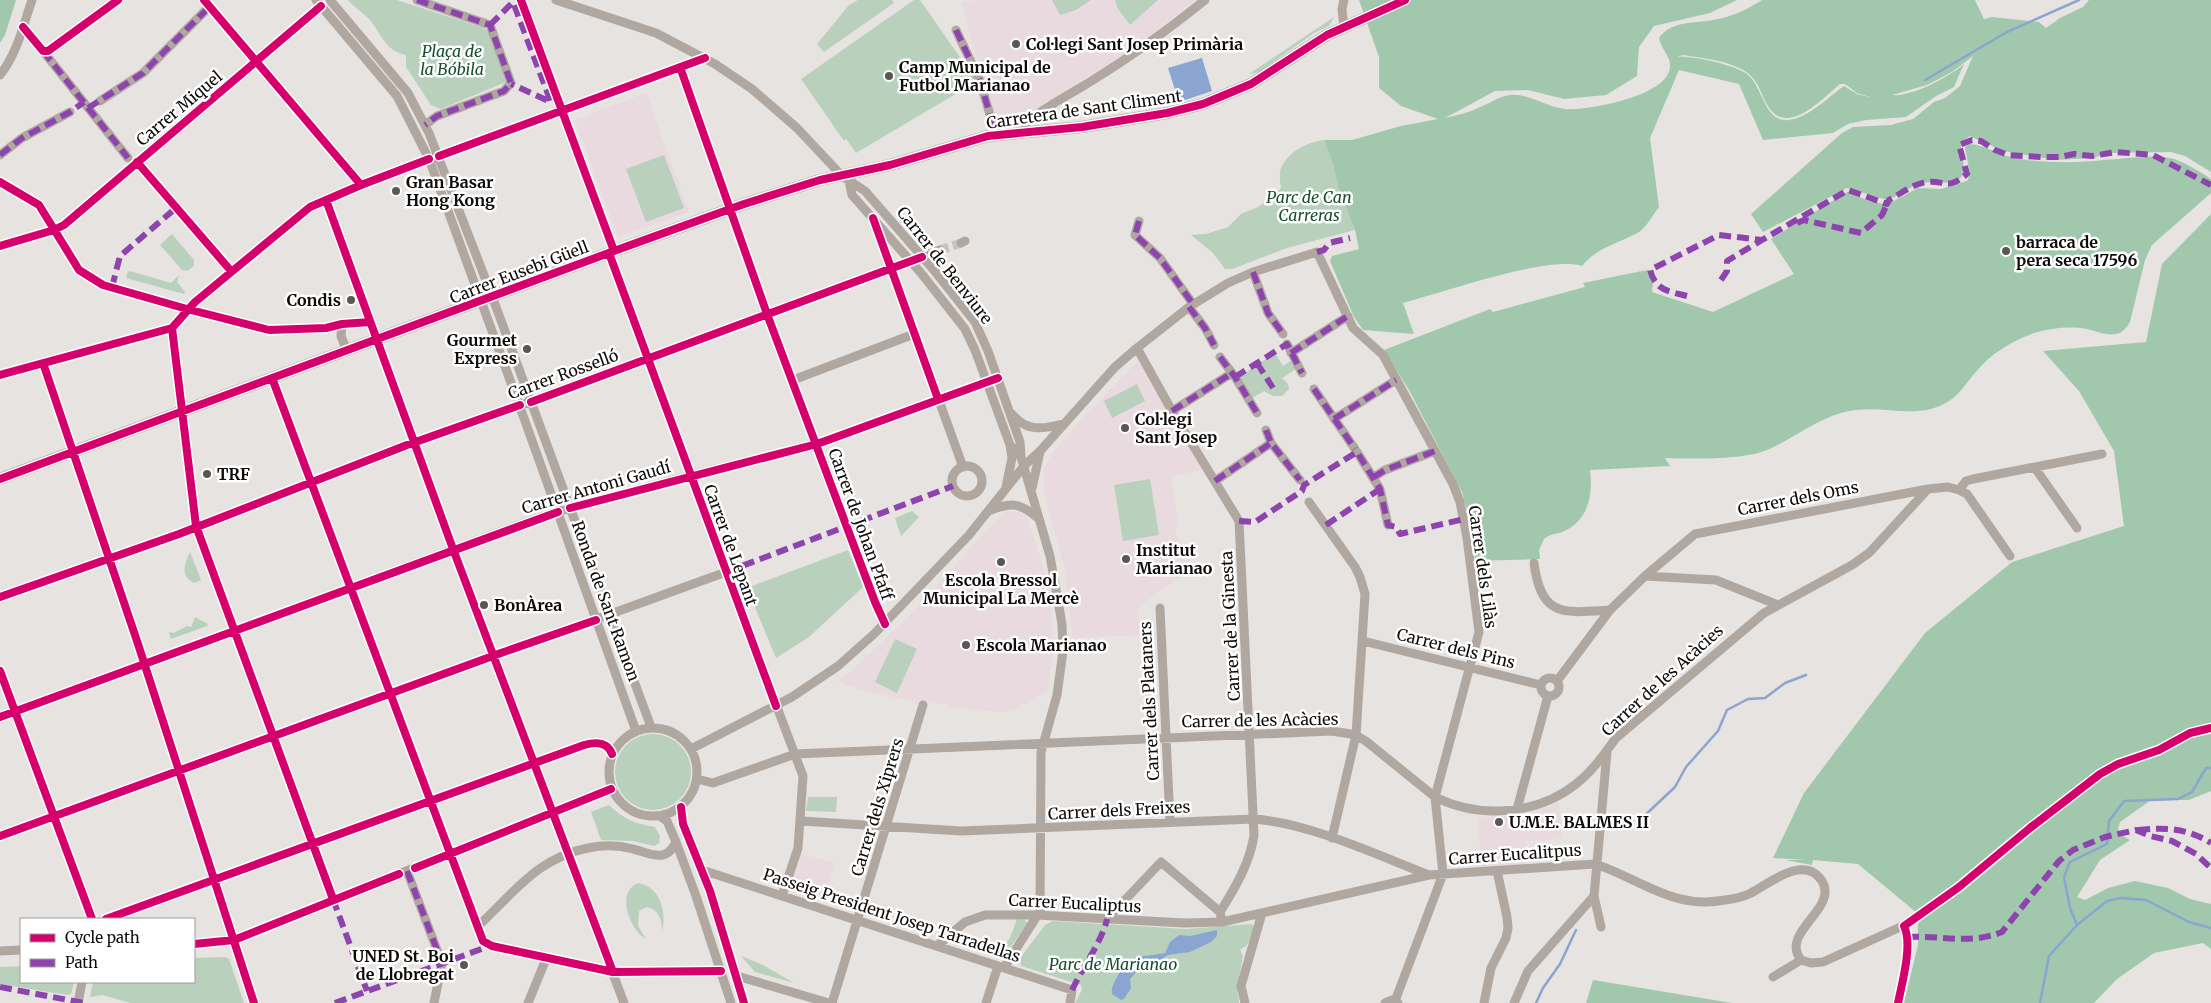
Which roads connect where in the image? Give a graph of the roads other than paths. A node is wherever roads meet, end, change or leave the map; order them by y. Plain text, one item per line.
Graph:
1 (32, 0) edge
2 (118, 0) edge
3 (330, 0) edge
4 (417, 0) edge
5 (521, 0) edge
6 (556, 0) edge
7 (1205, 0) edge
8 (1344, 0) edge
9 (1405, 0) edge
10 (206, 3) edge
11 (319, 3) edge
12 (23, 27) junction
13 (1344, 27) junction
14 (956, 30) dead end
15 (43, 51) junction
16 (705, 58) junction
17 (256, 62) junction
18 (680, 67) junction
19 (0, 75) edge
20 (100, 101) dead end
21 (1045, 109) junction
22 (562, 110) junction
23 (70, 112) dead end
24 (425, 125) junction
25 (1018, 132) junction
26 (1044, 132) junction
27 (996, 135) junction
28 (0, 155) edge
29 (439, 156) junction
30 (128, 158) dead end
31 (429, 160) junction
32 (137, 162) junction
33 (845, 178) junction
34 (0, 182) edge
35 (361, 185) junction
36 (326, 200) junction
37 (731, 209) junction
38 (873, 218) junction
39 (1139, 221) dead end
40 (54, 230) junction
41 (0, 246) edge
42 (940, 250) tunnel mouth
43 (612, 252) junction
44 (922, 257) junction
45 (911, 262) junction
46 (890, 269) junction
47 (231, 272) junction
48 (1253, 272) junction
49 (487, 299) junction
50 (1191, 306) junction
51 (187, 309) junction
52 (767, 314) junction
53 (1348, 316) junction
54 (370, 322) junction
55 (342, 324) junction
56 (172, 328) junction
57 (914, 334) junction
58 (1282, 334) dead end
59 (376, 340) junction
60 (1287, 344) dead end
61 (1214, 346) dead end
62 (1137, 348) junction
63 (347, 350) junction
64 (1291, 353) junction
65 (1220, 357) dead end
66 (648, 359) junction
67 (43, 363) junction
68 (1232, 373) junction
69 (1302, 373) dead end
70 (0, 375) edge
71 (272, 378) junction
72 (998, 378) junction
73 (793, 380) junction
74 (1396, 380) junction
75 (988, 382) junction
76 (1314, 389) dead end
77 (938, 399) junction
78 (530, 402) junction
79 (520, 405) junction
80 (1009, 410) junction
81 (1172, 411) junction
82 (182, 412) junction
83 (1257, 413) dead end
84 (1334, 419) junction
85 (1063, 424) junction
86 (1266, 430) dead end
87 (415, 443) junction
88 (1270, 443) junction
89 (817, 444) junction
90 (1010, 445) junction
91 (1041, 450) junction
92 (74, 451) junction
93 (1435, 451) junction
94 (2102, 454) dead end
95 (1023, 462) junction
96 (964, 467) dead end
97 (2035, 468) junction
98 (691, 475) junction
99 (1374, 477) junction
100 (0, 479) edge
101 (1300, 480) dead end
102 (1215, 481) junction
103 (312, 482) junction
104 (1928, 489) junction
105 (1959, 490) junction
106 (1005, 492) junction
107 (1031, 493) junction
108 (1309, 502) dead end
109 (570, 508) junction
110 (991, 510) junction
111 (558, 512) junction
112 (1038, 518) junction
113 (1388, 525) dead end
114 (196, 526) junction
115 (2077, 528) dead end
116 (453, 549) junction
117 (2010, 556) dead end
118 (108, 559) junction
119 (1534, 563) dead end
120 (726, 572) junction
121 (1645, 576) junction
122 (351, 588) junction
123 (0, 597) edge
124 (1778, 605) junction
125 (1160, 608) dead end
126 (1610, 610) junction
127 (610, 615) junction
128 (596, 620) junction
129 (885, 624) junction
130 (234, 630) junction
131 (1363, 641) junction
132 (493, 656) junction
133 (144, 663) junction
134 (1470, 667) junction
135 (0, 671) edge
136 (1557, 681) junction
137 (1541, 685) junction
138 (392, 694) junction
139 (1548, 696) junction
140 (923, 705) dead end
141 (776, 706) junction
142 (15, 711) junction
143 (0, 717) edge
144 (651, 728) junction
145 (636, 730) junction
146 (1250, 734) junction
147 (1356, 735) junction
148 (273, 737) junction
149 (1166, 738) junction
150 (1044, 744) junction
151 (691, 749) junction
152 (910, 749) junction
153 (1607, 749) junction
154 (612, 754) junction
155 (795, 754) junction
156 (534, 762) junction
157 (178, 772) junction
158 (697, 779) junction
159 (611, 789) junction
160 (1435, 797) junction
161 (431, 800) junction
162 (681, 806) junction
163 (1518, 809) junction
164 (552, 813) junction
165 (660, 816) junction
166 (55, 817) junction
167 (1254, 819) junction
168 (801, 821) junction
169 (1170, 822) junction
170 (886, 827) junction
171 (1041, 828) junction
172 (0, 836) edge
173 (1332, 838) junction
174 (676, 842) junction
175 (312, 844) junction
176 (568, 853) junction
177 (451, 854) junction
178 (1595, 864) junction
179 (407, 870) junction
180 (702, 870) junction
181 (1497, 870) junction
182 (1443, 874) junction
183 (1430, 875) junction
184 (214, 880) junction
185 (782, 896) junction
186 (1594, 896) junction
187 (333, 899) junction
188 (1262, 914) junction
189 (1037, 915) junction
190 (1918, 916) dead end
191 (1221, 917) junction
192 (92, 918) edge
193 (109, 918) edge
194 (1107, 919) junction
195 (858, 921) junction
196 (478, 926) junction
197 (1904, 926) junction
198 (1602, 927) dead end
199 (234, 940) junction
200 (195, 944) edge
201 (937, 946) junction
202 (20, 950) edge
203 (0, 951) edge
204 (546, 959) junction
205 (1802, 960) junction
206 (1001, 967) junction
207 (721, 971) junction
208 (613, 972) junction
209 (737, 976) junction
210 (1773, 977) dead end
211 (82, 983) edge
212 (1397, 1002) edge
213 (78, 1003) edge
214 (254, 1003) edge
215 (434, 1003) edge
216 (528, 1003) edge
217 (624, 1003) edge
218 (731, 1003) edge
219 (744, 1003) edge
220 (830, 1003) edge
221 (986, 1003) edge
222 (1070, 1003) edge
223 (1244, 1003) edge
224 (1385, 1003) edge
225 (1484, 1003) edge
226 (1514, 1003) edge
227 (1898, 1003) edge

1 - 12 street
2 - 15 street
3 - 24 street, Ronda de Sant Ramon
4 - 24 street
5 - 22 street, Carrer de Lepant
6 - 16 street, Carrer de Benviure
7 - 21 street
8 - 13 street
9 - 13 street, Carretera de Sant Climent
10 - 17 street
10 - 20 street
11 - 17 street, Carrer Miquel
11 - 31 street, Ronda de Sant Ramon
12 - 15 street
12 - 19 street
13 - 26 street, Carretera de Sant Climent
14 - 27 street
15 - 30 street
16 - 18 street
16 - 33 street, Carrer de Benviure
17 - 32 street, Carrer Miquel
17 - 35 street
18 - 22 street
18 - 37 street, Carrer de Johan Pfaff
21 - 25 street
21 - 26 street
22 - 29 street
22 - 43 street, Carrer de Lepant
23 - 28 street
24 - 29 street, Ronda de Sant Ramon
25 - 26 street, Carretera de Sant Climent
25 - 27 street, Carretera de Sant Climent
27 - 33 street, Carretera de Sant Climent
29 - 31 street
29 - 49 street, Ronda de Sant Ramon
31 - 35 street
31 - 49 street, Ronda de Sant Ramon
32 - 40 street, Carrer Miquel
32 - 47 street
33 - 37 street, Carrer Eusebi Güell
33 - 38 street, Carrer de Benviure
33 - 44 street, Carrer de Benviure
34 - 40 street
35 - 36 street
36 - 47 street
36 - 54 street
37 - 43 street, Carrer Eusebi Güell
37 - 52 street, Carrer de Johan Pfaff
38 - 45 street, Carrer de Benviure
38 - 46 street
39 - 50 street
40 - 41 street, Carrer Miquel
40 - 51 street
42 - 44 street, Carrer Rosselló
43 - 49 street, Carrer Eusebi Güell
43 - 66 street, Carrer de Lepant
44 - 45 street, Carrer Rosselló
44 - 72 street, Carrer de Benviure
45 - 46 street, Carrer Rosselló
45 - 75 street, Carrer de Benviure
46 - 52 street, Carrer Rosselló
46 - 57 street
47 - 51 street
48 - 50 street
48 - 53 street, Carrer dels Lilàs
48 - 58 street
49 - 59 street, Carrer Eusebi Güell
49 - 78 street, Ronda de Sant Ramon
49 - 79 street, Ronda de Sant Ramon
50 - 61 street
50 - 62 street
51 - 55 street
51 - 56 street
52 - 66 street, Carrer Rosselló
52 - 73 street, Carrer de Johan Pfaff
53 - 64 street
53 - 74 street, Carrer dels Lilàs
54 - 55 street
54 - 59 street
55 - 63 street
56 - 67 street
56 - 82 street
57 - 73 street
57 - 77 street
59 - 63 street, Carrer Eusebi Güell
59 - 87 street
60 - 64 street
62 - 81 street, Carrer de la Ginesta
62 - 85 street
63 - 71 street
64 - 69 street
65 - 68 street
66 - 78 street, Carrer Rosselló
66 - 98 street, Carrer de Lepant
67 - 70 street
67 - 92 street
68 - 81 street
68 - 83 street
71 - 82 street
71 - 103 street
72 - 75 street, Carrer Antoni Gaudí
72 - 80 street, Carrer de Benviure
73 - 89 street, Carrer de Johan Pfaff
74 - 84 street
74 - 93 street, Carrer dels Lilàs
75 - 77 street, Carrer Antoni Gaudí
75 - 90 street, Carrer de Benviure
76 - 84 street
77 - 89 street, Carrer Antoni Gaudí
77 - 96 street
78 - 79 street, Carrer Rosselló
78 - 109 street, Ronda de Sant Ramon
79 - 87 street, Carrer Rosselló
79 - 111 street, Ronda de Sant Ramon
80 - 85 street
80 - 95 street, Carrer de Benviure
81 - 102 street, Carrer de la Ginesta
82 - 92 street
82 - 114 street
84 - 99 street
85 - 91 street
86 - 88 street
87 - 103 street, Carrer Rosselló
87 - 116 street
88 - 101 street
88 - 102 street
89 - 98 street, Carrer Antoni Gaudí
89 - 129 street, Carrer de Johan Pfaff
90 - 95 street, Carrer de Benviure
90 - 106 street
91 - 95 street
91 - 107 street
92 - 100 street
92 - 118 street
93 - 99 street
93 - 134 street, Carrer dels Lilàs
94 - 97 street
95 - 106 street
95 - 107 street
97 - 105 street
97 - 115 street
98 - 109 street, Carrer Antoni Gaudí
98 - 120 street, Carrer de Lepant
99 - 113 street
102 - 146 street, Carrer de la Ginesta
103 - 114 street, Carrer Rosselló
103 - 122 street
104 - 105 street, Carrer dels Oms
104 - 121 street, Carrer dels Oms
104 - 124 street, Carrer de les Acàcies
105 - 117 street
106 - 110 street
107 - 112 street
108 - 131 street
109 - 111 street, Carrer Antoni Gaudí
109 - 127 street, Ronda de Sant Ramon
110 - 112 street
110 - 129 street
111 - 116 street, Carrer Antoni Gaudí
111 - 128 street, Ronda de Sant Ramon
112 - 150 street
114 - 118 street, Carrer Rosselló
114 - 130 street
116 - 122 street, Carrer Antoni Gaudí
116 - 132 street
118 - 123 street
118 - 133 street
119 - 126 street
120 - 127 street
120 - 141 street, Carrer de Lepant
121 - 124 street
121 - 126 street, Carrer dels Oms
122 - 130 street, Carrer Antoni Gaudí
122 - 138 street
124 - 153 street, Carrer de les Acàcies
125 - 149 street, Carrer dels Plataners
126 - 136 street, Carrer dels Oms
127 - 128 street
127 - 144 street, Ronda de Sant Ramon
128 - 132 street
128 - 145 street, Ronda de Sant Ramon
129 - 141 street
130 - 133 street, Carrer Antoni Gaudí
130 - 148 street
131 - 134 street, Carrer dels Pins
131 - 147 street
132 - 138 street
132 - 156 street
133 - 142 street
133 - 157 street
134 - 137 street, Carrer dels Pins
134 - 160 street, Carrer dels Lilàs
135 - 142 street
136 - 137 street
136 - 139 street
137 - 139 street
138 - 148 street
138 - 161 street
139 - 163 street
140 - 152 street, Carrer dels Xiprers
141 - 151 street
141 - 155 street, Carrer de Lepant
142 - 143 street
142 - 166 street
144 - 145 street
144 - 151 street
145 - 154 street
146 - 147 street, Carrer de les Acàcies
146 - 149 street, Carrer de les Acàcies
146 - 167 street, Carrer de la Ginesta
147 - 160 street, Carrer de les Acàcies
147 - 173 street
148 - 157 street
148 - 175 street
149 - 150 street, Carrer de les Acàcies
149 - 169 street, Carrer dels Plataners
150 - 152 street, Carrer de les Acàcies
150 - 171 street
151 - 158 street
152 - 155 street, Carrer de les Acàcies
152 - 170 street, Carrer dels Xiprers
153 - 163 street, Carrer de les Acàcies
153 - 178 street
154 - 156 street
154 - 159 street
155 - 158 street, Carrer de les Acàcies
155 - 168 street, Carrer de Lepant
156 - 161 street
156 - 164 street
157 - 166 street
157 - 184 street
158 - 162 street
159 - 164 street
159 - 165 street
160 - 163 street, Carrer de les Acàcies
160 - 182 street, Carrer dels Lilàs
161 - 175 street
161 - 177 street
162 - 165 street
162 - 180 street
164 - 176 street
164 - 177 street
165 - 174 street
166 - 172 street
166 - 192 street
167 - 169 street, Carrer dels Freixes
167 - 173 street, Carrer dels Freixes
167 - 191 street, Carrer de la Ginesta
168 - 170 street, Carrer dels Freixes
168 - 185 street, Carrer de Lepant
169 - 171 street, Carrer dels Freixes
170 - 171 street, Carrer dels Freixes
170 - 195 street, Carrer dels Xiprers
171 - 189 street
173 - 183 street, Carrer dels Freixes
174 - 176 street
174 - 207 street
175 - 184 street
175 - 187 street
176 - 196 street
176 - 208 street
177 - 179 street
177 - 196 street
178 - 181 street, Carrer Eucalitpus
178 - 186 street
178 - 205 street, Carrer Eucalitpus
179 - 187 street
179 - 215 street
180 - 185 street, Passeig President Josep Tarradellas
180 - 209 street
181 - 182 street, Carrer Eucalitpus
181 - 225 street
182 - 183 street, Carrer Eucalitpus
182 - 212 street, Carrer dels Lilàs
183 - 188 street, Carrer Eucalitpus
184 - 193 street
184 - 199 street
185 - 195 street, Passeig President Josep Tarradellas
186 - 198 street
186 - 226 street
187 - 199 street
188 - 191 street, Carrer Eucalitpus
188 - 223 street
189 - 194 street, Carrer Eucaliptus
189 - 201 street, Carrer Eucaliptus
189 - 206 street
190 - 197 street
191 - 194 street, Carrer Eucaliptus
191 - 194 street
195 - 201 street, Passeig President Josep Tarradellas
195 - 220 street, Carrer dels Xiprers
196 - 204 street
197 - 205 street
197 - 227 street
199 - 200 street
199 - 214 street
201 - 206 street, Passeig President Josep Tarradellas
202 - 203 street
204 - 208 street
204 - 216 street
205 - 210 street
206 - 221 street
206 - 222 street, Passeig President Josep Tarradellas
207 - 208 street
207 - 218 street
208 - 217 street
209 - 219 street
209 - 220 street
211 - 213 street
212 - 224 street

